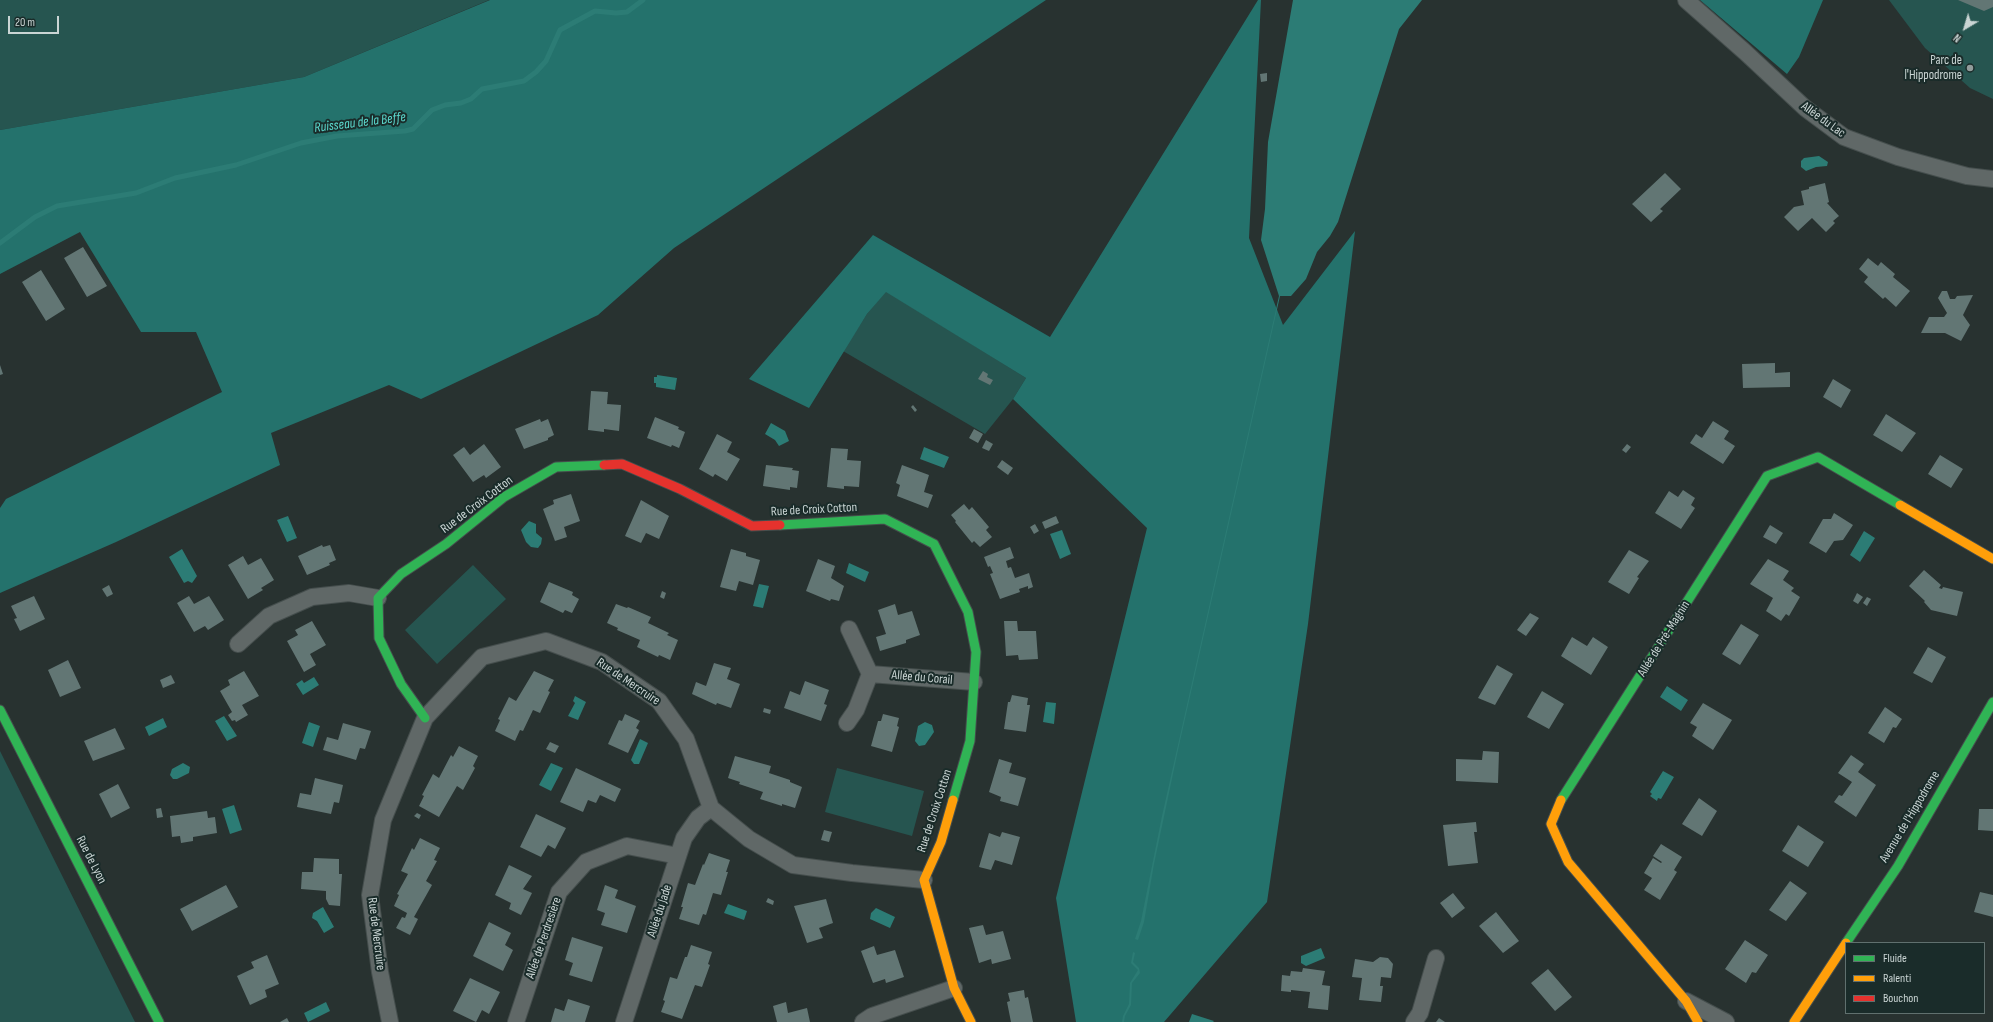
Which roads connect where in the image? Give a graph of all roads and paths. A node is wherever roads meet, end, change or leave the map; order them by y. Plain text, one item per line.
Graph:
1 (1686, 0) edge
2 (1993, 179) edge
3 (1990, 560) edge
4 (378, 598) junction
5 (849, 629) dead end
6 (238, 644) dead end
7 (870, 674) junction
8 (974, 682) junction
9 (1993, 702) edge
10 (0, 710) edge
11 (425, 718) junction
12 (847, 724) dead end
13 (711, 808) junction
14 (678, 856) junction
15 (924, 880) junction
16 (1847, 942) edge
17 (1845, 945) edge
18 (1436, 958) dead end
19 (954, 988) junction
20 (1686, 1001) junction
21 (159, 1022) edge
22 (390, 1022) edge
23 (516, 1022) edge
24 (624, 1022) edge
25 (863, 1022) edge
26 (971, 1022) edge
27 (1414, 1022) edge
28 (1698, 1022) edge
29 (1726, 1022) edge
30 (1794, 1022) edge

1 - 2 street, Allée du Lac
3 - 20 street, Allée de Pré-Magnin
4 - 6 street
4 - 8 street, Rue de Croix Cotton
4 - 11 street
5 - 7 street
7 - 8 street, Allée du Corail
7 - 12 street
8 - 15 street, Rue de Croix Cotton
9 - 16 street, Avenue de l'Hippodrome
10 - 21 street, Rue de Lyon
11 - 13 street, Rue de Mercruire
11 - 22 street, Rue de Mercruire
13 - 14 street, Allée du Jade
13 - 15 street
14 - 23 street, Allée de Perdresière
14 - 24 street, Allée du Jade
15 - 19 street
17 - 30 street, Avenue de l'Hippodrome
18 - 27 street
19 - 25 street
19 - 26 street
20 - 28 street, Allée de Pré-Magnin
20 - 29 street, Allée de Pré-Magnin

